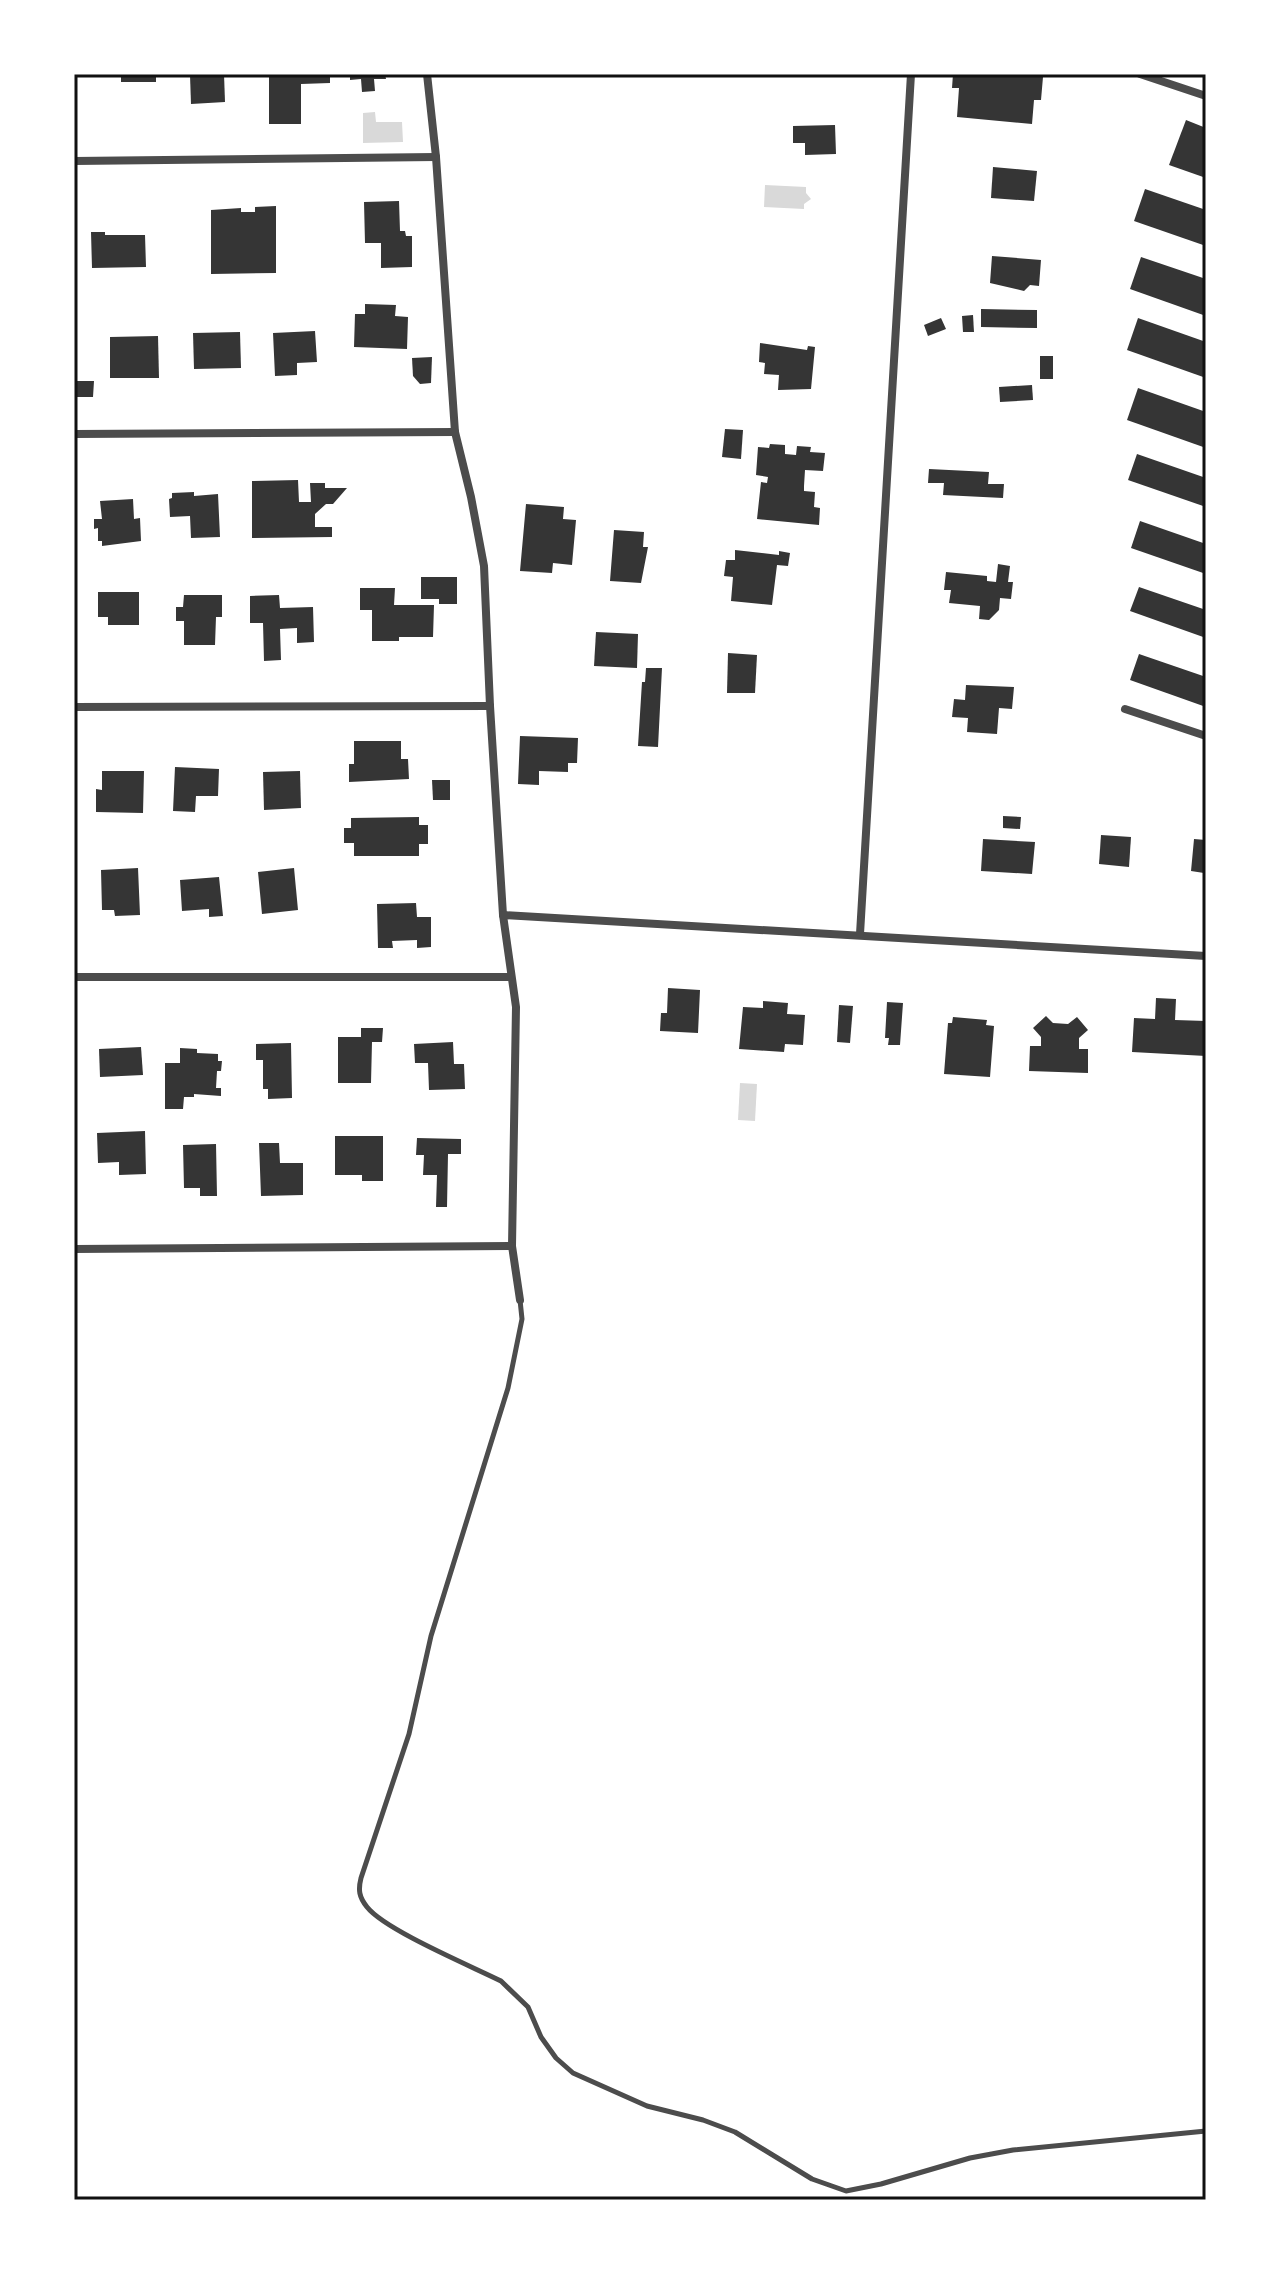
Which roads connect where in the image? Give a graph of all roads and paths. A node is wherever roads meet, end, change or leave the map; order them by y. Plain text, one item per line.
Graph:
1 (427, 74) edge
2 (911, 74) edge
3 (1140, 74) edge
4 (1206, 96) edge
5 (436, 157) junction
6 (74, 161) edge
7 (455, 432) junction
8 (74, 434) edge
9 (490, 706) junction
10 (74, 707) edge
11 (1125, 709) dead end
12 (1206, 736) edge
13 (503, 915) junction
14 (860, 934) junction
15 (1206, 956) edge
16 (74, 977) edge
17 (510, 977) junction
18 (512, 1246) junction
19 (74, 1249) edge
20 (520, 1300) joint
21 (1206, 2131) edge

1 - 5 street
2 - 14 street
3 - 4 street
5 - 6 street
5 - 7 street
7 - 8 street
7 - 9 street
9 - 10 street
9 - 13 street
11 - 12 street
13 - 14 street
13 - 17 street
14 - 15 street
16 - 17 street
17 - 18 street
18 - 19 street
18 - 20 street
20 - 21 lane

